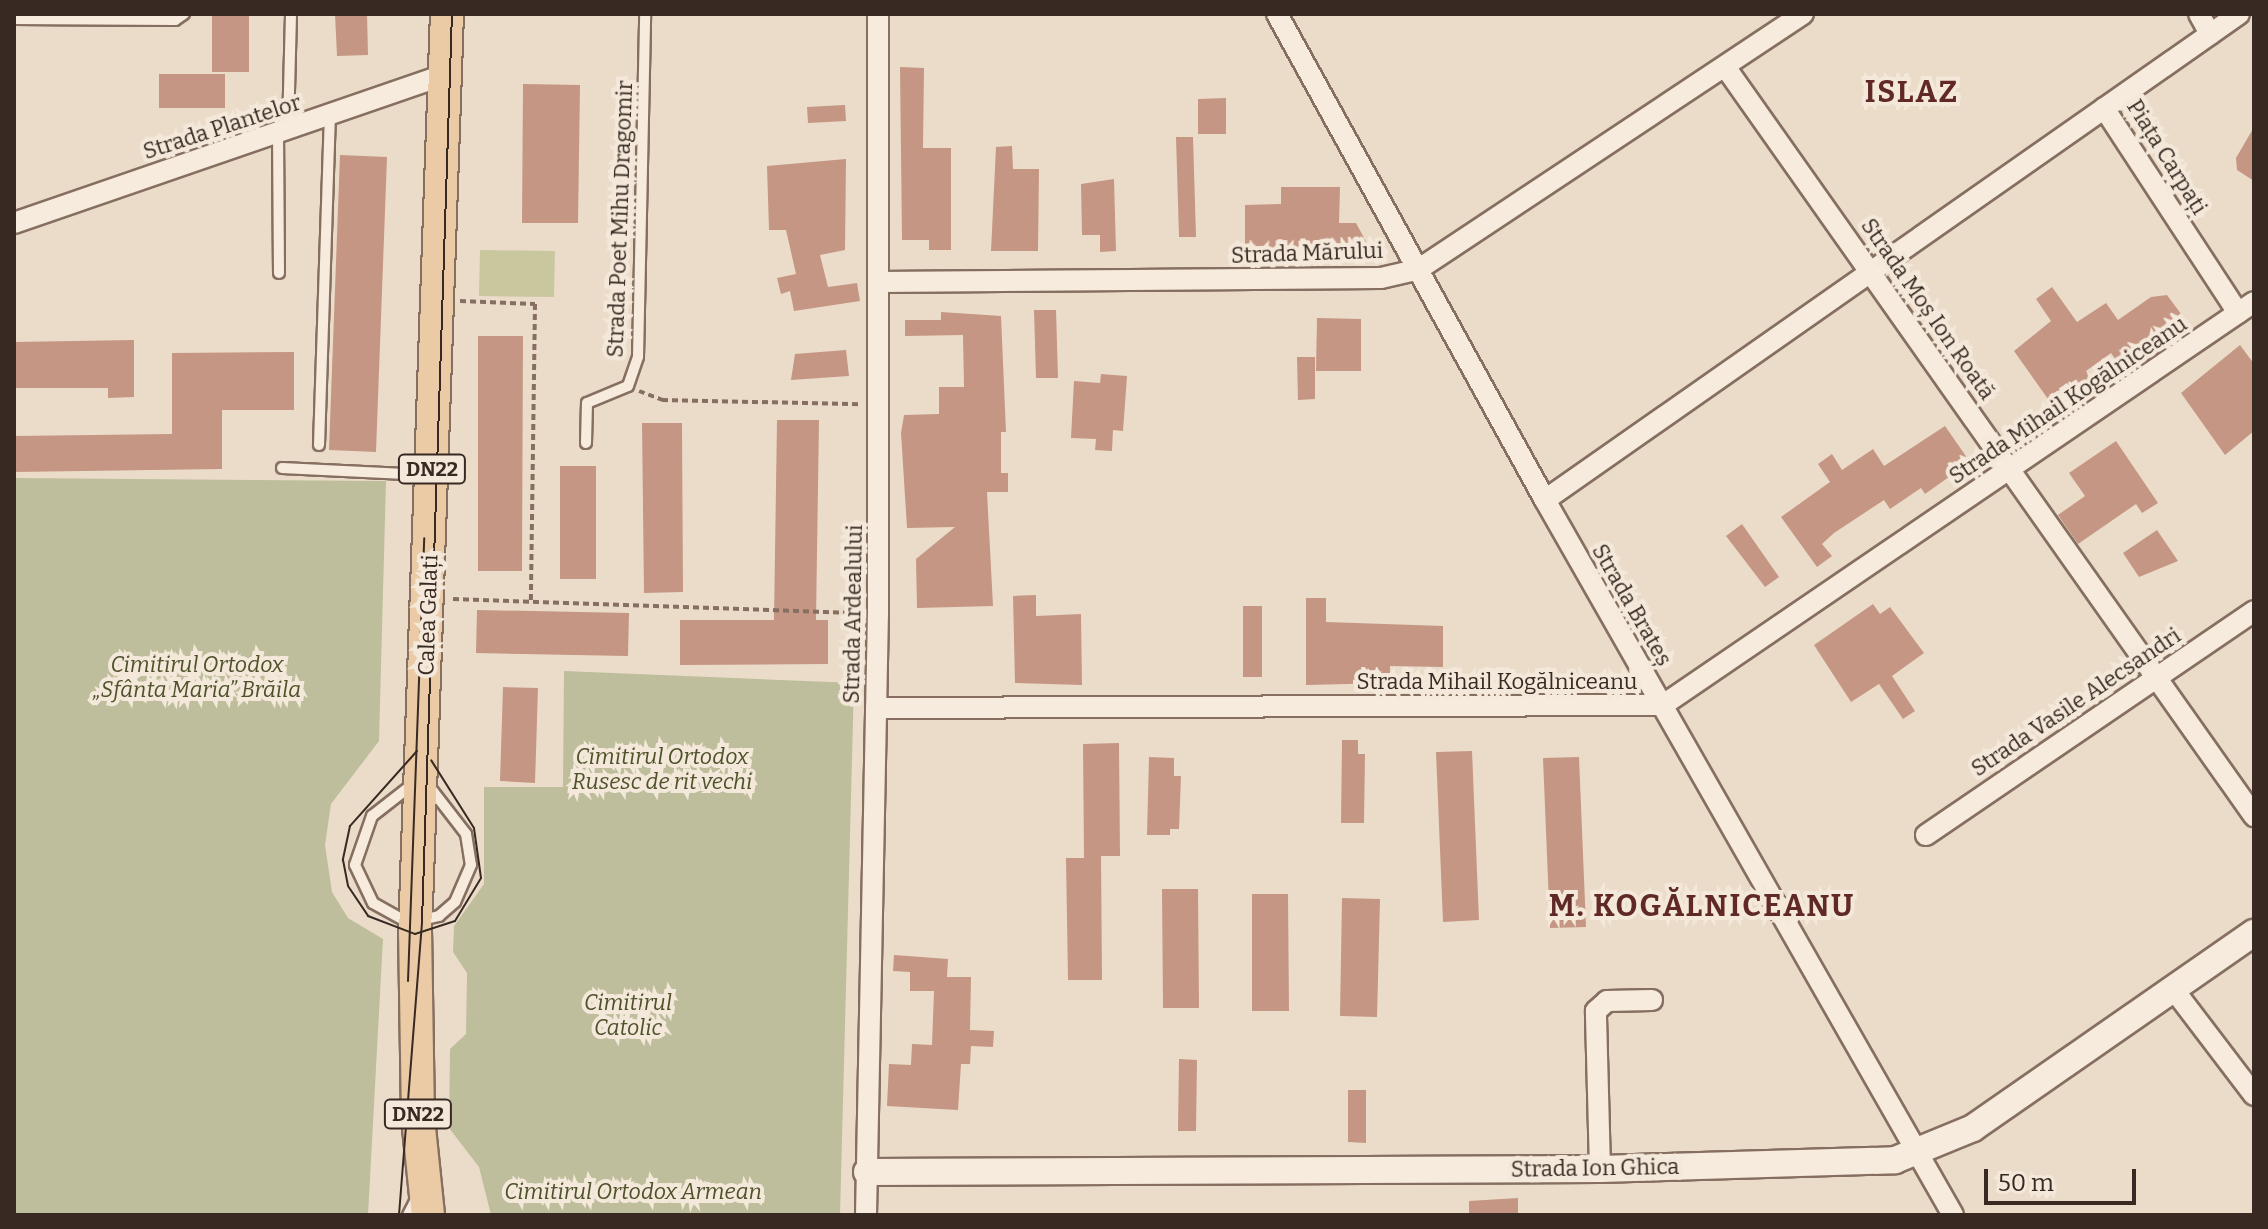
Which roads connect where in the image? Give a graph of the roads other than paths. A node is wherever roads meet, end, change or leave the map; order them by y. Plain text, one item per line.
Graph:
1 (184, 14) edge
2 (291, 14) edge
3 (447, 14) edge
4 (645, 14) edge
5 (878, 14) edge
6 (1277, 14) edge
7 (1803, 14) edge
8 (2199, 14) edge
9 (2239, 14) edge
10 (14, 19) edge
11 (2210, 34) junction
12 (1726, 68) junction
13 (445, 75) junction
14 (2104, 108) junction
15 (330, 117) junction
16 (283, 130) junction
17 (14, 223) edge
18 (1419, 269) junction
19 (1874, 272) junction
20 (279, 273) dead end
21 (879, 282) junction
22 (2246, 307) edge
23 (586, 443) dead end
24 (319, 445) dead end
25 (282, 468) dead end
26 (2010, 468) junction
27 (432, 475) junction
28 (1545, 500) junction
29 (2254, 611) edge
30 (2152, 679) junction
31 (1663, 705) junction
32 (876, 708) junction
33 (422, 777) junction
34 (2254, 816) edge
35 (1926, 835) dead end
36 (416, 923) junction
37 (2254, 933) edge
38 (2174, 990) junction
39 (1652, 1000) dead end
40 (2254, 1095) edge
41 (1917, 1154) junction
42 (1600, 1169) junction
43 (867, 1172) junction
44 (426, 1200) edge
45 (408, 1215) edge
46 (866, 1215) edge
47 (1953, 1215) edge

1 - 10 lane
2 - 16 lane
3 - 13 main road, Calea Galați / DN22
4 - 23 lane, Strada Poet Mihu Dragomir
5 - 21 street, Strada Ardealului
6 - 18 street, Strada Brateș
7 - 12 street, Strada Mărului
8 - 11 street
9 - 11 street, Piața Carpați
11 - 14 street, Piața Carpați
12 - 18 street, Strada Mărului
12 - 19 street, Strada Moș Ion Roată
13 - 15 street, Strada Plantelor
13 - 27 main road, Calea Galați / DN22
14 - 19 street
14 - 22 street, Piața Carpați
15 - 16 street, Strada Plantelor
15 - 24 lane
16 - 17 street, Strada Plantelor
16 - 20 lane
18 - 21 street, Strada Mărului
18 - 28 street, Strada Brateș
19 - 26 street, Strada Moș Ion Roată
19 - 28 street
21 - 32 street, Strada Ardealului
22 - 26 street, Strada Mihail Kogălniceanu
25 - 27 lane
26 - 30 street, Strada Moș Ion Roată
26 - 31 street, Strada Mihail Kogălniceanu
27 - 33 main road, Calea Galați / DN22
28 - 31 street, Strada Brateș
29 - 30 street, Strada Vasile Alecsandri
30 - 34 street, Strada Moș Ion Roată
30 - 35 street, Strada Vasile Alecsandri
31 - 32 street, Strada Mihail Kogălniceanu
31 - 41 street, Strada Brateș
32 - 43 street, Strada Ardealului
33 - 36 main road, Calea Galați / DN22
33 - 36 lane
33 - 36 lane
36 - 44 main road, Calea Galați / DN22
37 - 38 street, Strada Ion Ghica
38 - 40 street
38 - 41 street, Strada Ion Ghica
39 - 42 street
41 - 42 street, Strada Ion Ghica
41 - 47 street, Strada Brateș
42 - 43 street, Strada Ion Ghica
43 - 46 street, Strada Ardealului
44 - 45 lane

